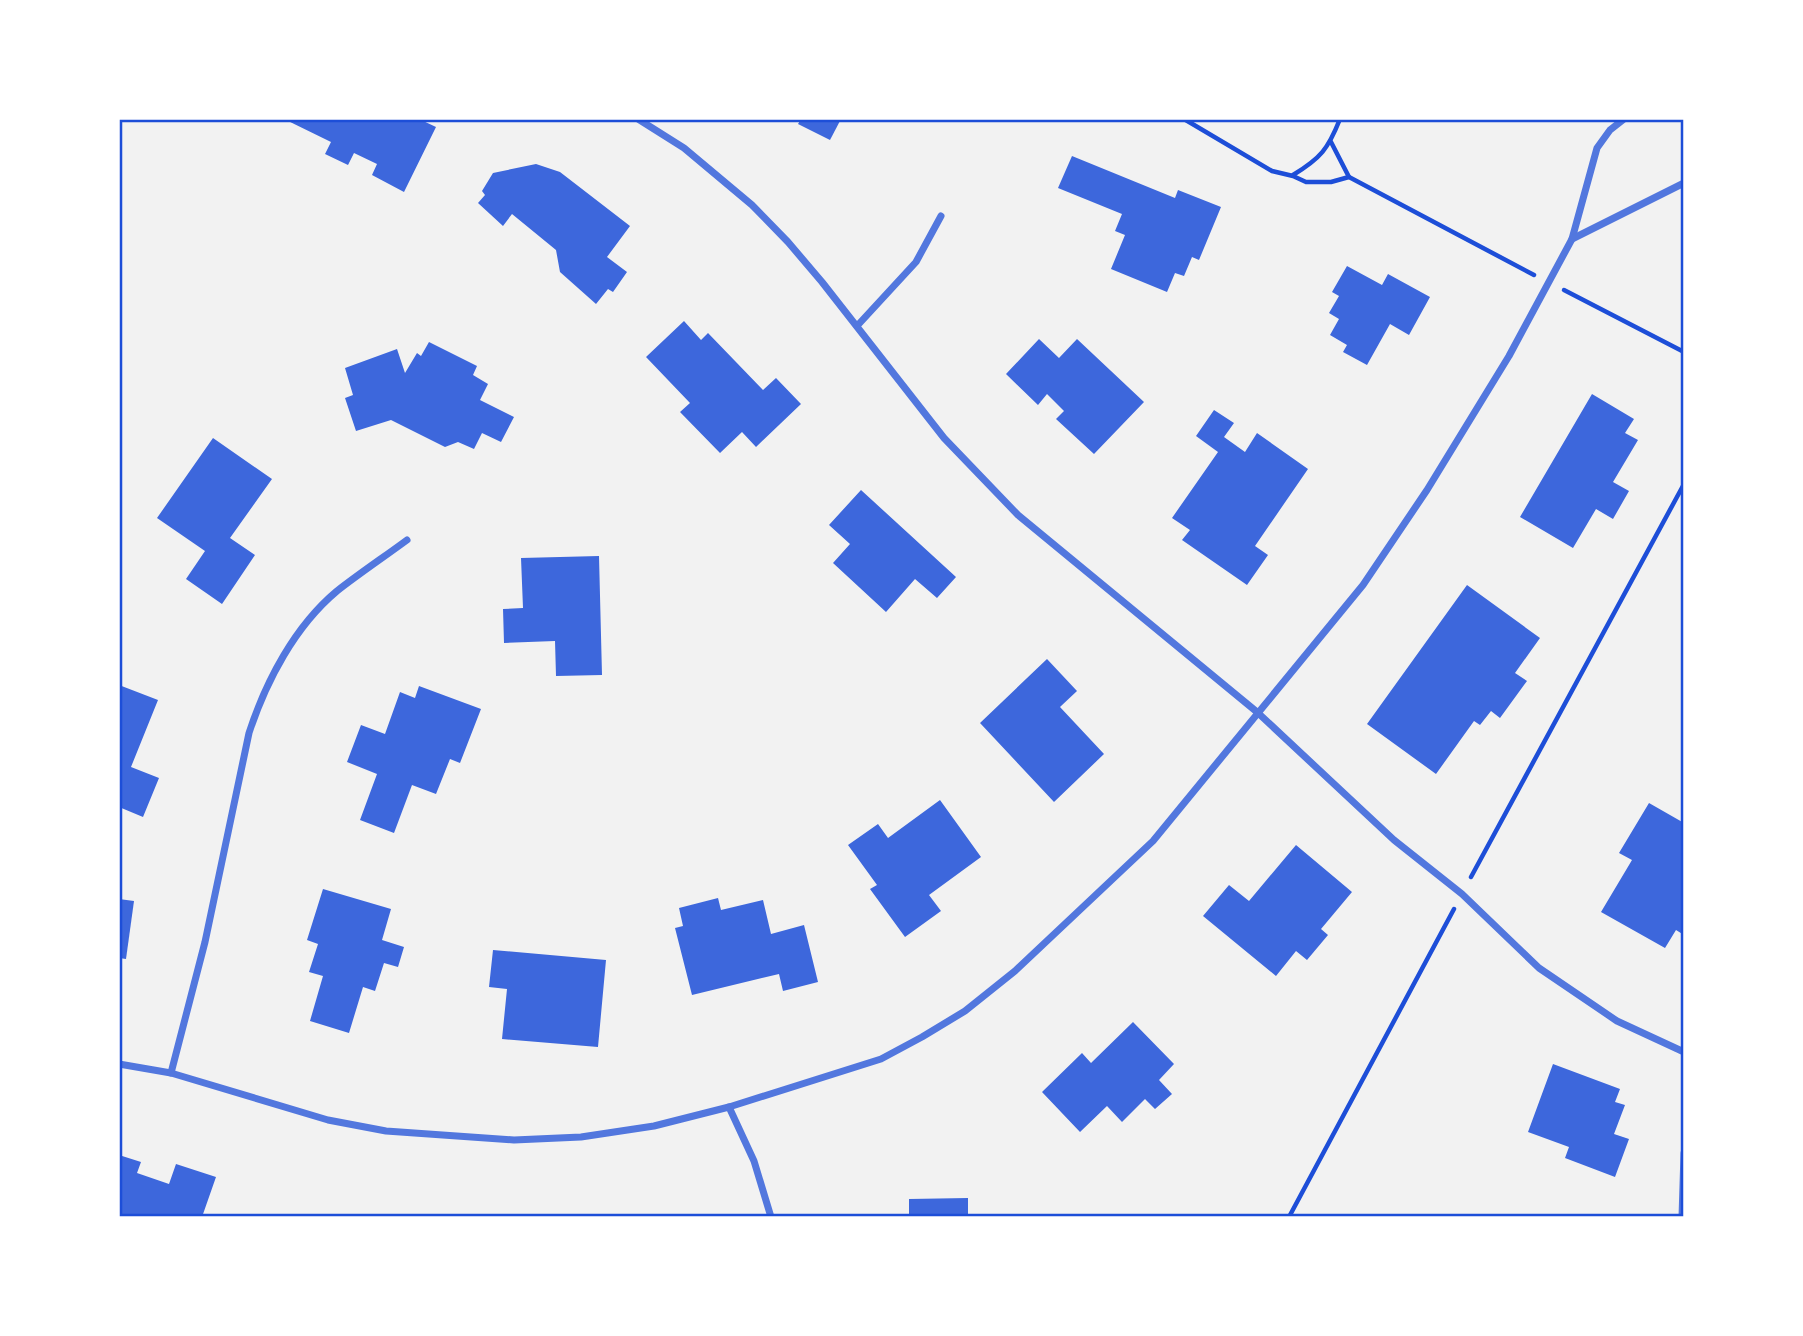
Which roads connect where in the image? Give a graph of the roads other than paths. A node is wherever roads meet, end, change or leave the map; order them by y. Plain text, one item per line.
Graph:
1 (638, 119) edge
2 (1623, 119) edge
3 (1684, 183) edge
4 (942, 216) dead end
5 (1572, 239) junction
6 (857, 326) junction
7 (407, 540) dead end
8 (1257, 712) junction
9 (1684, 1052) edge
10 (119, 1064) edge
11 (171, 1073) junction
12 (729, 1107) junction
13 (1684, 1153) edge
14 (771, 1217) edge
15 (1682, 1217) edge

1 - 6 street
2 - 5 street
3 - 5 street
4 - 6 street
5 - 8 street
6 - 8 street
7 - 11 street
8 - 9 street
8 - 12 street
10 - 11 street
11 - 12 street
12 - 14 street
13 - 15 street

